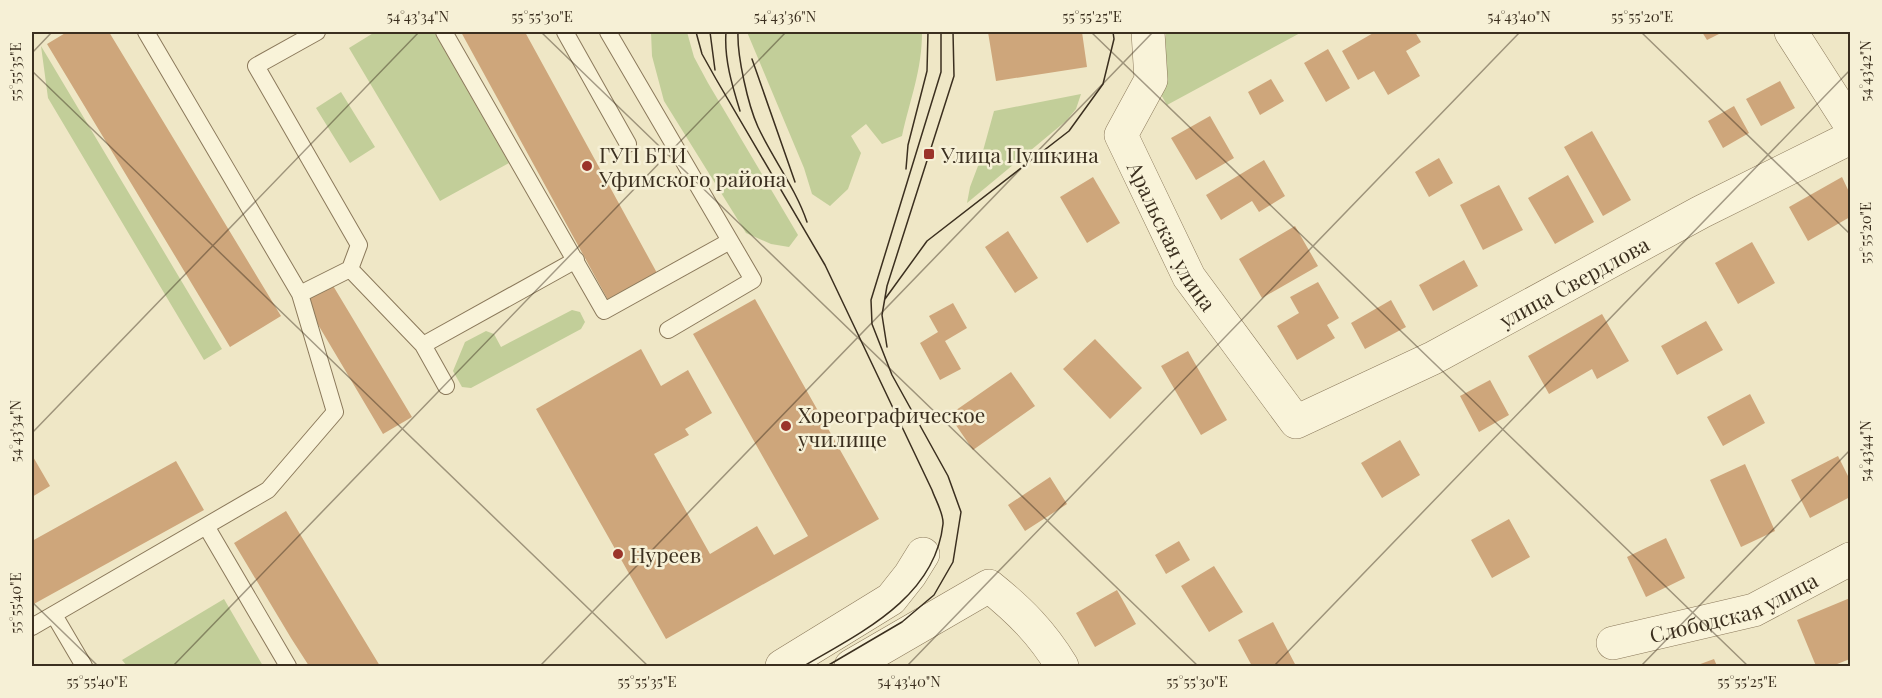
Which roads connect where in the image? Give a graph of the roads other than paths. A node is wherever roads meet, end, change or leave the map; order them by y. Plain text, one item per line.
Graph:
1 (146, 32) edge
2 (444, 32) edge
3 (565, 32) edge
4 (608, 32) edge
5 (1148, 32) edge
6 (1791, 32) edge
7 (311, 33) edge
8 (1851, 124) edge
9 (1851, 138) edge
10 (628, 144) dead end
11 (730, 241) junction
12 (576, 260) junction
13 (351, 269) junction
14 (300, 294) junction
15 (668, 330) dead end
16 (423, 345) junction
17 (446, 386) dead end
18 (1296, 422) joint
19 (206, 526) junction
20 (923, 554) dead end
21 (1851, 559) edge
22 (54, 615) junction
23 (32, 627) edge
24 (1613, 643) dead end
25 (836, 653) edge
26 (84, 666) edge
27 (288, 666) edge
28 (782, 666) edge
29 (851, 666) edge
30 (1062, 666) edge

1 - 14 lane
2 - 12 lane
3 - 10 lane
4 - 11 lane
5 - 18 street, Аральская улица
6 - 8 street
7 - 13 lane
9 - 18 street, улица Свердлова
11 - 12 lane
11 - 15 lane
12 - 16 lane
13 - 14 lane
13 - 16 lane
14 - 19 lane
16 - 17 lane
19 - 22 lane
19 - 27 lane
20 - 25 street
21 - 24 street, Слободская улица
22 - 23 lane
22 - 26 lane
25 - 28 street
29 - 30 street

